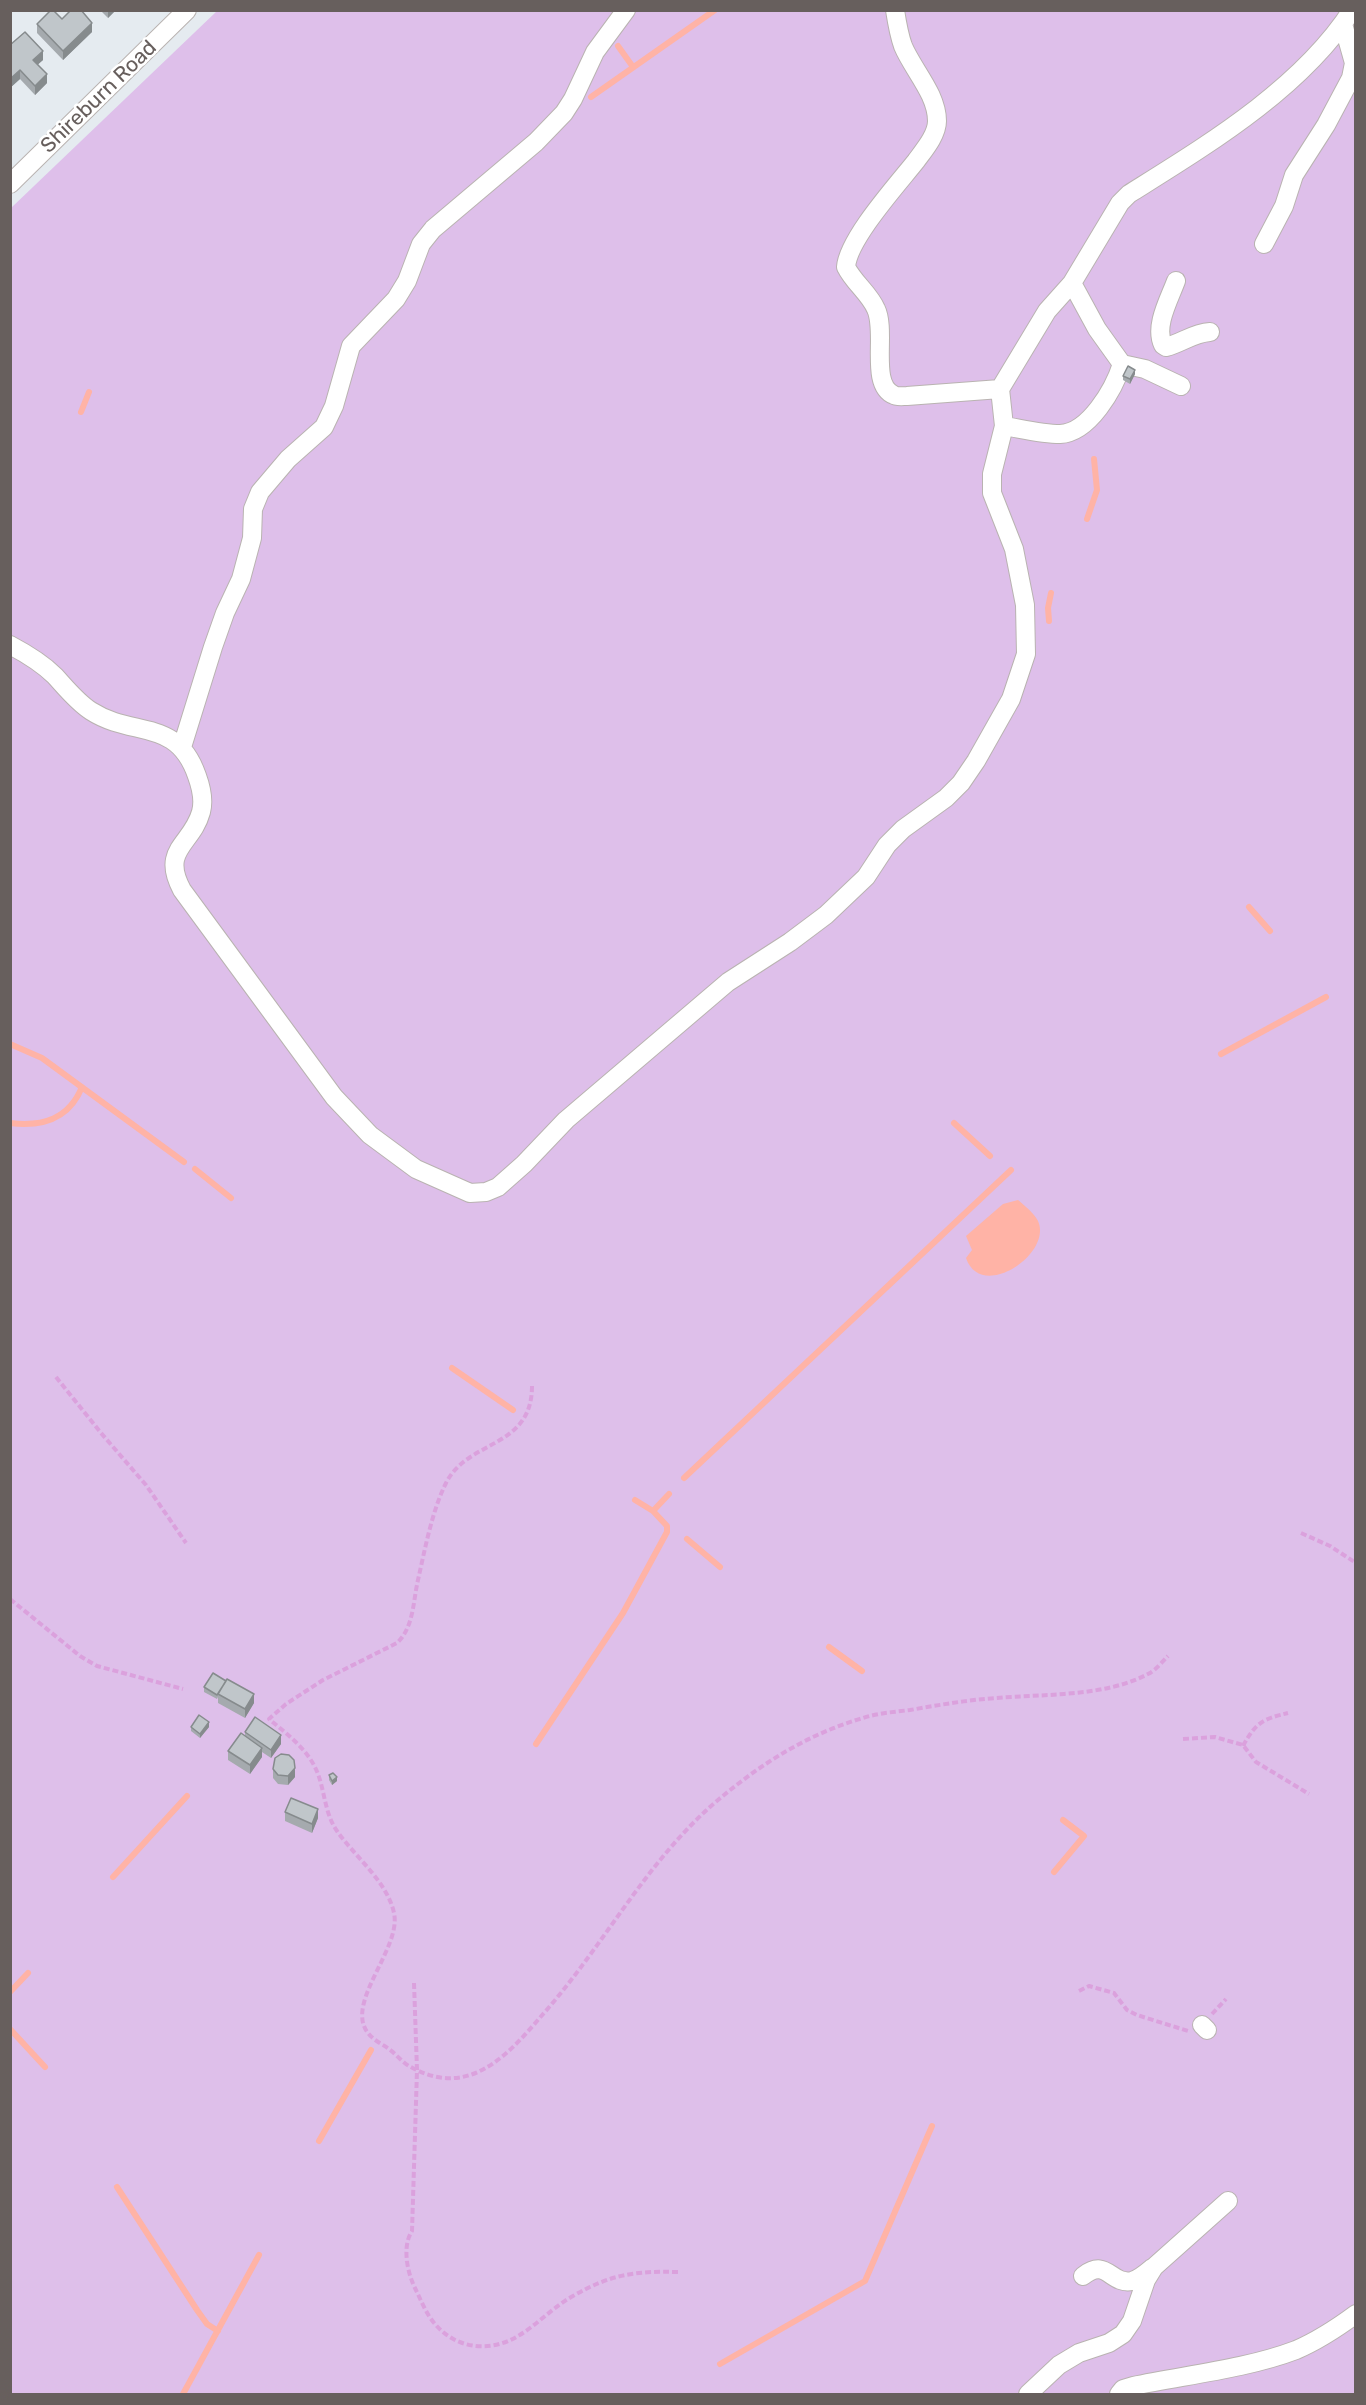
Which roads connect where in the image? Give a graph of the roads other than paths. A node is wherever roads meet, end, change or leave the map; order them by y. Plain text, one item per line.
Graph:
1 (188, 10) edge
2 (626, 10) edge
3 (895, 10) edge
4 (1348, 17) edge
5 (10, 184) edge
6 (1264, 244) dead end
7 (1176, 281) dead end
8 (1072, 284) junction
9 (1210, 332) dead end
10 (1163, 345) junction
11 (1122, 364) junction
12 (1145, 369) junction
13 (1181, 386) dead end
14 (1000, 389) junction
15 (1004, 426) junction
16 (10, 645) edge
17 (182, 747) junction
18 (1228, 2201) dead end
19 (1154, 2267) junction
20 (1083, 2276) dead end
21 (1356, 2314) edge
22 (1028, 2394) edge
23 (1119, 2394) edge

1 - 5 street, Shireburn Road
2 - 17 street
3 - 14 street
4 - 6 street
4 - 8 street
7 - 10 street
8 - 11 street
8 - 14 street
9 - 10 street
10 - 12 street
11 - 12 street
11 - 15 street
12 - 13 street
14 - 15 street
15 - 17 street
16 - 17 street
18 - 19 street
19 - 20 street
19 - 22 street
21 - 23 street

